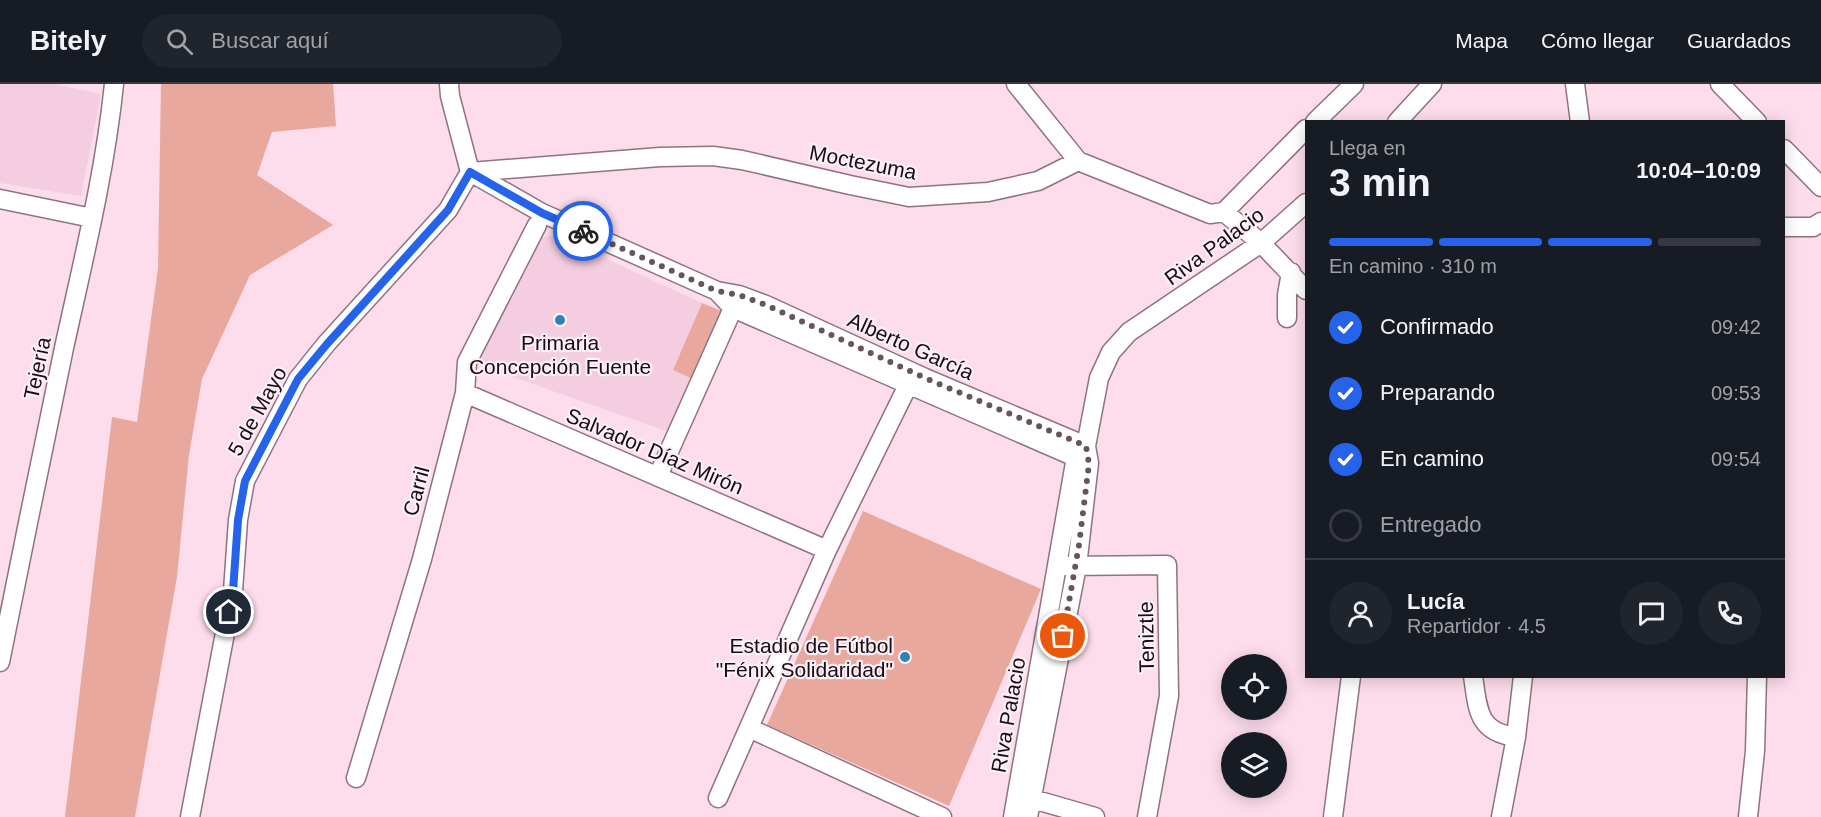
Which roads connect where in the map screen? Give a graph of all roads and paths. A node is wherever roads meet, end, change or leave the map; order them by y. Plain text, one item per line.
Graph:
1 (114, 84) edge
2 (1017, 84) edge
3 (1354, 84) edge
4 (1432, 84) edge
5 (1575, 84) edge
6 (1720, 84) edge
7 (453, 88) edge
8 (1746, 118) edge
9 (1317, 120) edge
10 (1399, 120) edge
11 (1580, 120) edge
12 (1305, 130) edge
13 (1785, 150) edge
14 (1078, 161) junction
15 (470, 172) junction
16 (1821, 187) edge
17 (0, 198) edge
18 (1305, 204) edge
19 (1224, 212) junction
20 (92, 218) junction
21 (1821, 222) edge
22 (537, 225) dead end
23 (1785, 227) edge
24 (1261, 243) junction
25 (1291, 272) junction
26 (1305, 289) edge
27 (736, 302) junction
28 (1287, 318) dead end
29 (911, 379) junction
30 (465, 393) junction
31 (1084, 456) junction
32 (658, 476) junction
33 (827, 550) junction
34 (1057, 565) junction
35 (1077, 566) junction
36 (0, 662) edge
37 (1351, 678) edge
38 (1473, 678) edge
39 (1523, 678) edge
40 (1757, 678) edge
41 (749, 728) junction
42 (1516, 737) junction
43 (356, 778) dead end
44 (1024, 797) junction
45 (718, 798) dead end
46 (190, 817) edge
47 (942, 817) edge
48 (1013, 817) edge
49 (1028, 817) edge
50 (1095, 817) edge
51 (1147, 817) edge
52 (1333, 817) edge
53 (1501, 817) edge
54 (1748, 817) edge

1 - 20 street, Tejería
2 - 14 street
3 - 9 street
4 - 10 street
5 - 11 street
6 - 8 street
7 - 15 street
12 - 19 street
13 - 16 street
14 - 15 street, Moctezuma
14 - 19 street
15 - 27 street, Alberto García
15 - 46 street, 5 de Mayo
17 - 20 street
18 - 24 street, Riva Palacio
19 - 24 street
20 - 36 street, Tejería
21 - 23 street
22 - 30 street, Carril
24 - 25 street
24 - 31 street, Riva Palacio
25 - 26 street
25 - 28 street
27 - 29 street, Alberto García
27 - 32 street
29 - 31 street, Alberto García
29 - 33 street
30 - 32 street, Salvador Díaz Mirón
30 - 43 street, Carril
31 - 34 street, Riva Palacio
31 - 35 street, Riva Palacio
32 - 33 street, Salvador Díaz Mirón
33 - 41 street
34 - 35 street, Teniztle
34 - 44 street, Riva Palacio
35 - 44 street, Riva Palacio
35 - 51 street, Teniztle
37 - 52 street
38 - 42 street
39 - 42 street
40 - 54 street
41 - 45 street
41 - 47 street
42 - 53 street
44 - 48 street, Riva Palacio
44 - 49 street, Riva Palacio
44 - 50 street

